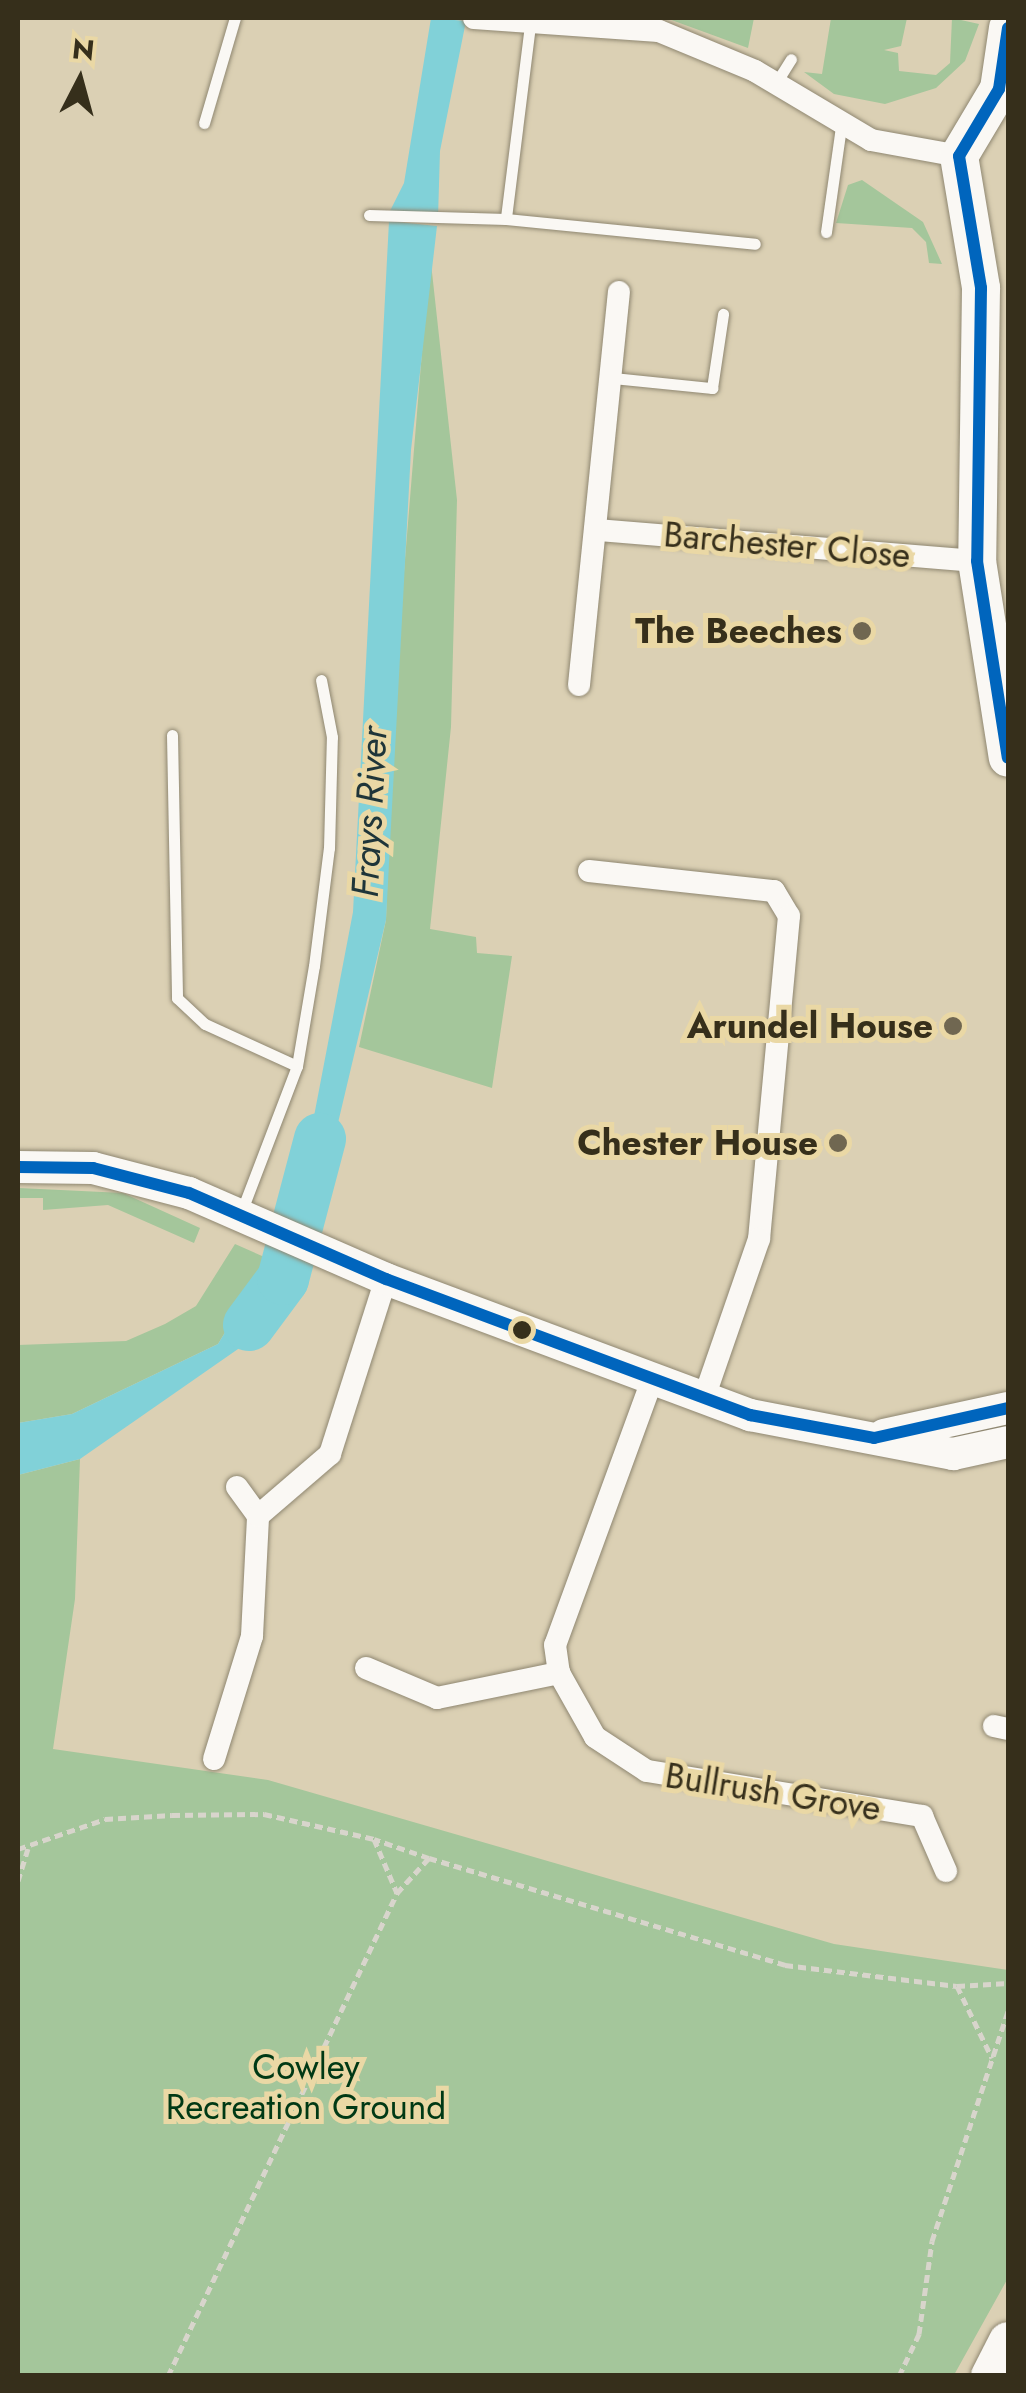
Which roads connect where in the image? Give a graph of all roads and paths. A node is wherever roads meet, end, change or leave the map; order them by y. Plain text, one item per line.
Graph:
1 (235, 18) edge
2 (477, 19) edge
3 (530, 25) junction
4 (1008, 28) edge
5 (791, 60) dead end
6 (776, 83) junction
7 (204, 123) dead end
8 (841, 126) junction
9 (959, 156) junction
10 (369, 215) dead end
11 (506, 218) junction
12 (826, 232) dead end
13 (755, 244) dead end
14 (995, 289) edge
15 (620, 292) dead end
16 (723, 314) dead end
17 (613, 378) junction
18 (598, 530) junction
19 (977, 561) junction
20 (1000, 659) edge
21 (321, 680) dead end
22 (578, 685) dead end
23 (172, 734) dead end
24 (1008, 758) edge
25 (589, 871) dead end
26 (297, 1066) junction
27 (18, 1166) edge
28 (252, 1219) junction
29 (386, 1279) junction
30 (651, 1383) junction
31 (703, 1401) junction
32 (1008, 1408) edge
33 (874, 1438) junction
34 (1008, 1442) edge
35 (238, 1487) dead end
36 (258, 1516) junction
37 (366, 1668) dead end
38 (559, 1673) junction
39 (214, 1759) dead end
40 (374, 1839) junction
41 (18, 1849) edge
42 (28, 1849) junction
43 (429, 1858) junction
44 (946, 1871) dead end
45 (18, 1881) edge
46 (397, 1893) junction
47 (1008, 1982) edge
48 (956, 1986) junction
49 (1008, 2011) edge
50 (992, 2058) junction
51 (1008, 2341) edge
52 (168, 2376) edge
53 (900, 2376) edge
54 (990, 2376) edge

1 - 7 lane
2 - 3 street
3 - 6 street
3 - 11 lane
4 - 9 main road
5 - 6 lane
6 - 8 street
8 - 9 street
8 - 12 lane
9 - 14 main road
10 - 11 lane
11 - 13 lane
14 - 19 main road
15 - 17 street
16 - 17 lane
17 - 18 street
18 - 19 street, Barchester Close
18 - 22 street
19 - 20 main road
20 - 24 main road
21 - 26 lane
23 - 26 lane
25 - 31 street
26 - 28 lane
27 - 28 main road
28 - 29 main road
29 - 30 main road
29 - 36 street
30 - 31 main road
30 - 38 street
31 - 33 main road
32 - 33 main road
33 - 34 main road
35 - 36 street
36 - 39 street
37 - 38 street
38 - 44 street, Bullrush Grove
40 - 42 path
40 - 43 path
40 - 46 path
41 - 42 path
42 - 45 path
43 - 46 path
43 - 48 path
46 - 52 path
47 - 48 path
48 - 50 path
49 - 50 path
50 - 53 path
51 - 54 main road

